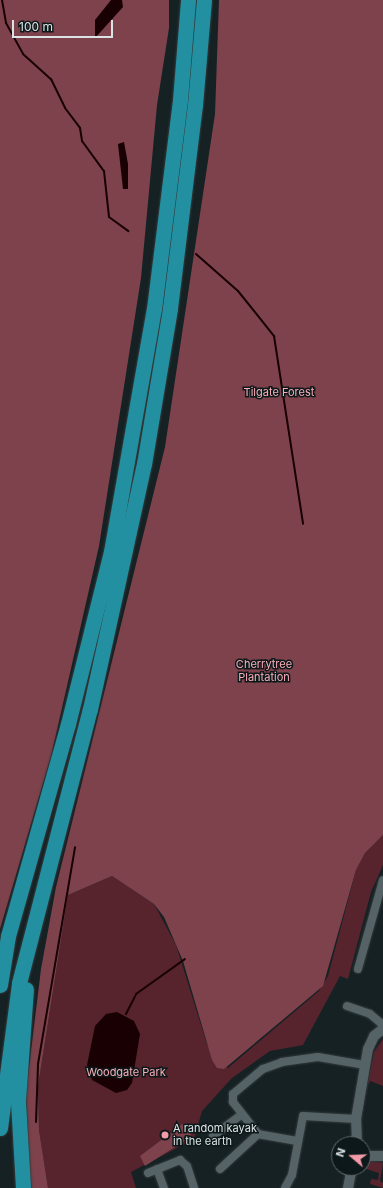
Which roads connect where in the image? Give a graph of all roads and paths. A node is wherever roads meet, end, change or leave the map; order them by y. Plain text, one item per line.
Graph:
1 (188, 0) edge
2 (204, 0) edge
3 (382, 884) edge
4 (38, 899) junction
5 (6, 948) junction
6 (358, 969) dead end
7 (0, 975) edge
8 (0, 985) edge
9 (347, 1006) dead end
10 (383, 1025) edge
11 (383, 1029) edge
12 (365, 1065) junction
13 (242, 1114) junction
14 (356, 1119) junction
15 (0, 1128) edge
16 (258, 1134) junction
17 (213, 1136) dead end
18 (357, 1136) edge
19 (297, 1141) junction
20 (371, 1156) edge
21 (383, 1156) edge
22 (157, 1169) junction
23 (220, 1169) dead end
24 (148, 1173) dead end
25 (350, 1176) edge
26 (23, 1188) edge
27 (164, 1188) edge
28 (194, 1188) edge
29 (285, 1188) edge
30 (348, 1188) edge

1 - 5 highway
2 - 4 highway
3 - 6 street
4 - 15 highway
4 - 26 highway
5 - 7 highway
5 - 8 highway
9 - 10 street
11 - 12 street
12 - 13 street
12 - 14 street
13 - 16 street
13 - 17 street
14 - 18 street
14 - 19 street
16 - 19 street
16 - 23 street
19 - 29 street
20 - 21 street
22 - 24 street
22 - 27 street
22 - 28 street
25 - 30 street

